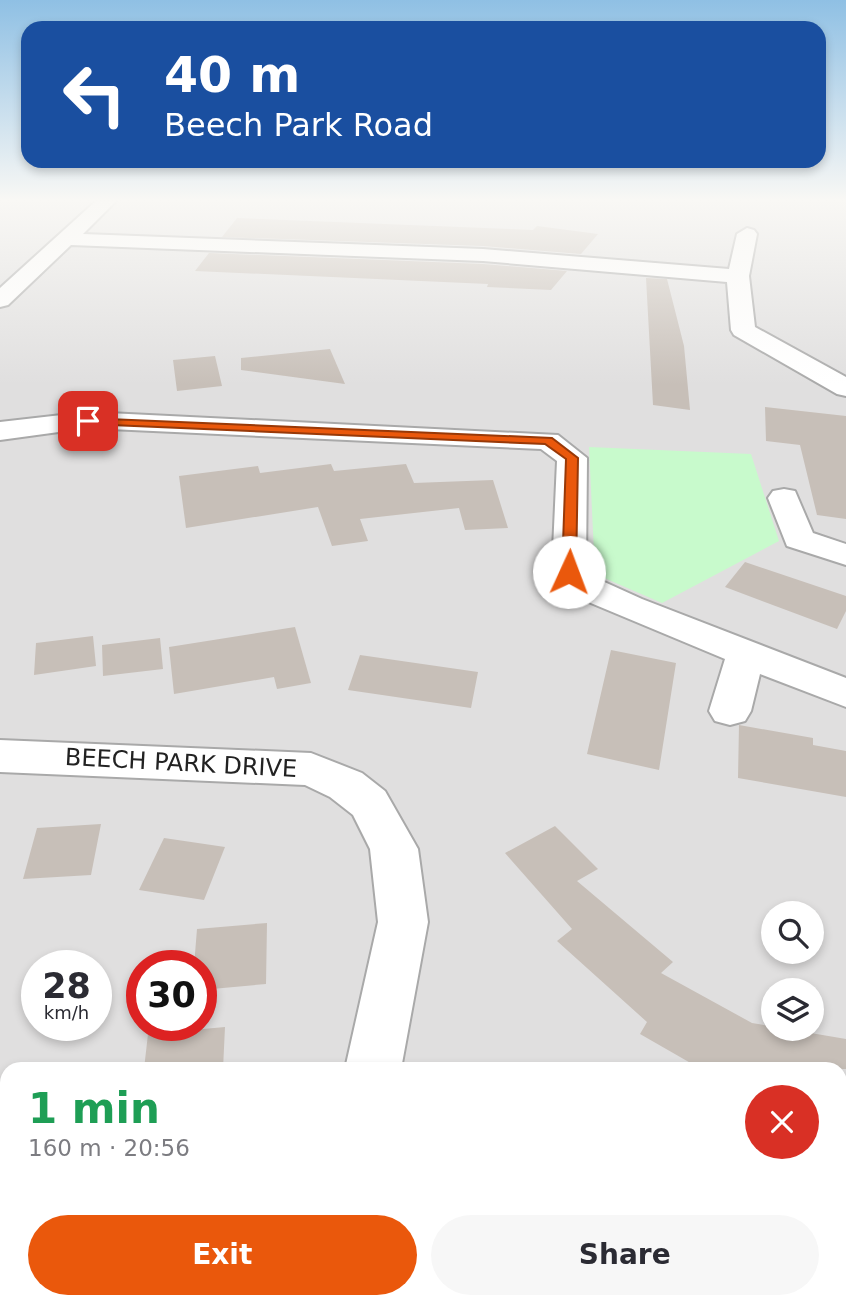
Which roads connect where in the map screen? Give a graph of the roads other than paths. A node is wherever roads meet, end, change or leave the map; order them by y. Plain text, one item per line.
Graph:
1 (42, 262) edge
2 (568, 262) edge
3 (741, 262) edge
4 (738, 276) junction
5 (0, 300) edge
6 (846, 388) edge
7 (0, 431) edge
8 (784, 498) dead end
9 (846, 555) edge
10 (745, 656) junction
11 (846, 693) edge
12 (730, 711) dead end
13 (0, 756) edge
14 (374, 1062) edge

1 - 5 street
2 - 4 street
3 - 4 street
4 - 6 street
7 - 10 street
8 - 9 street
10 - 11 street
10 - 12 street
13 - 14 street, BEECH PARK DRIVE

